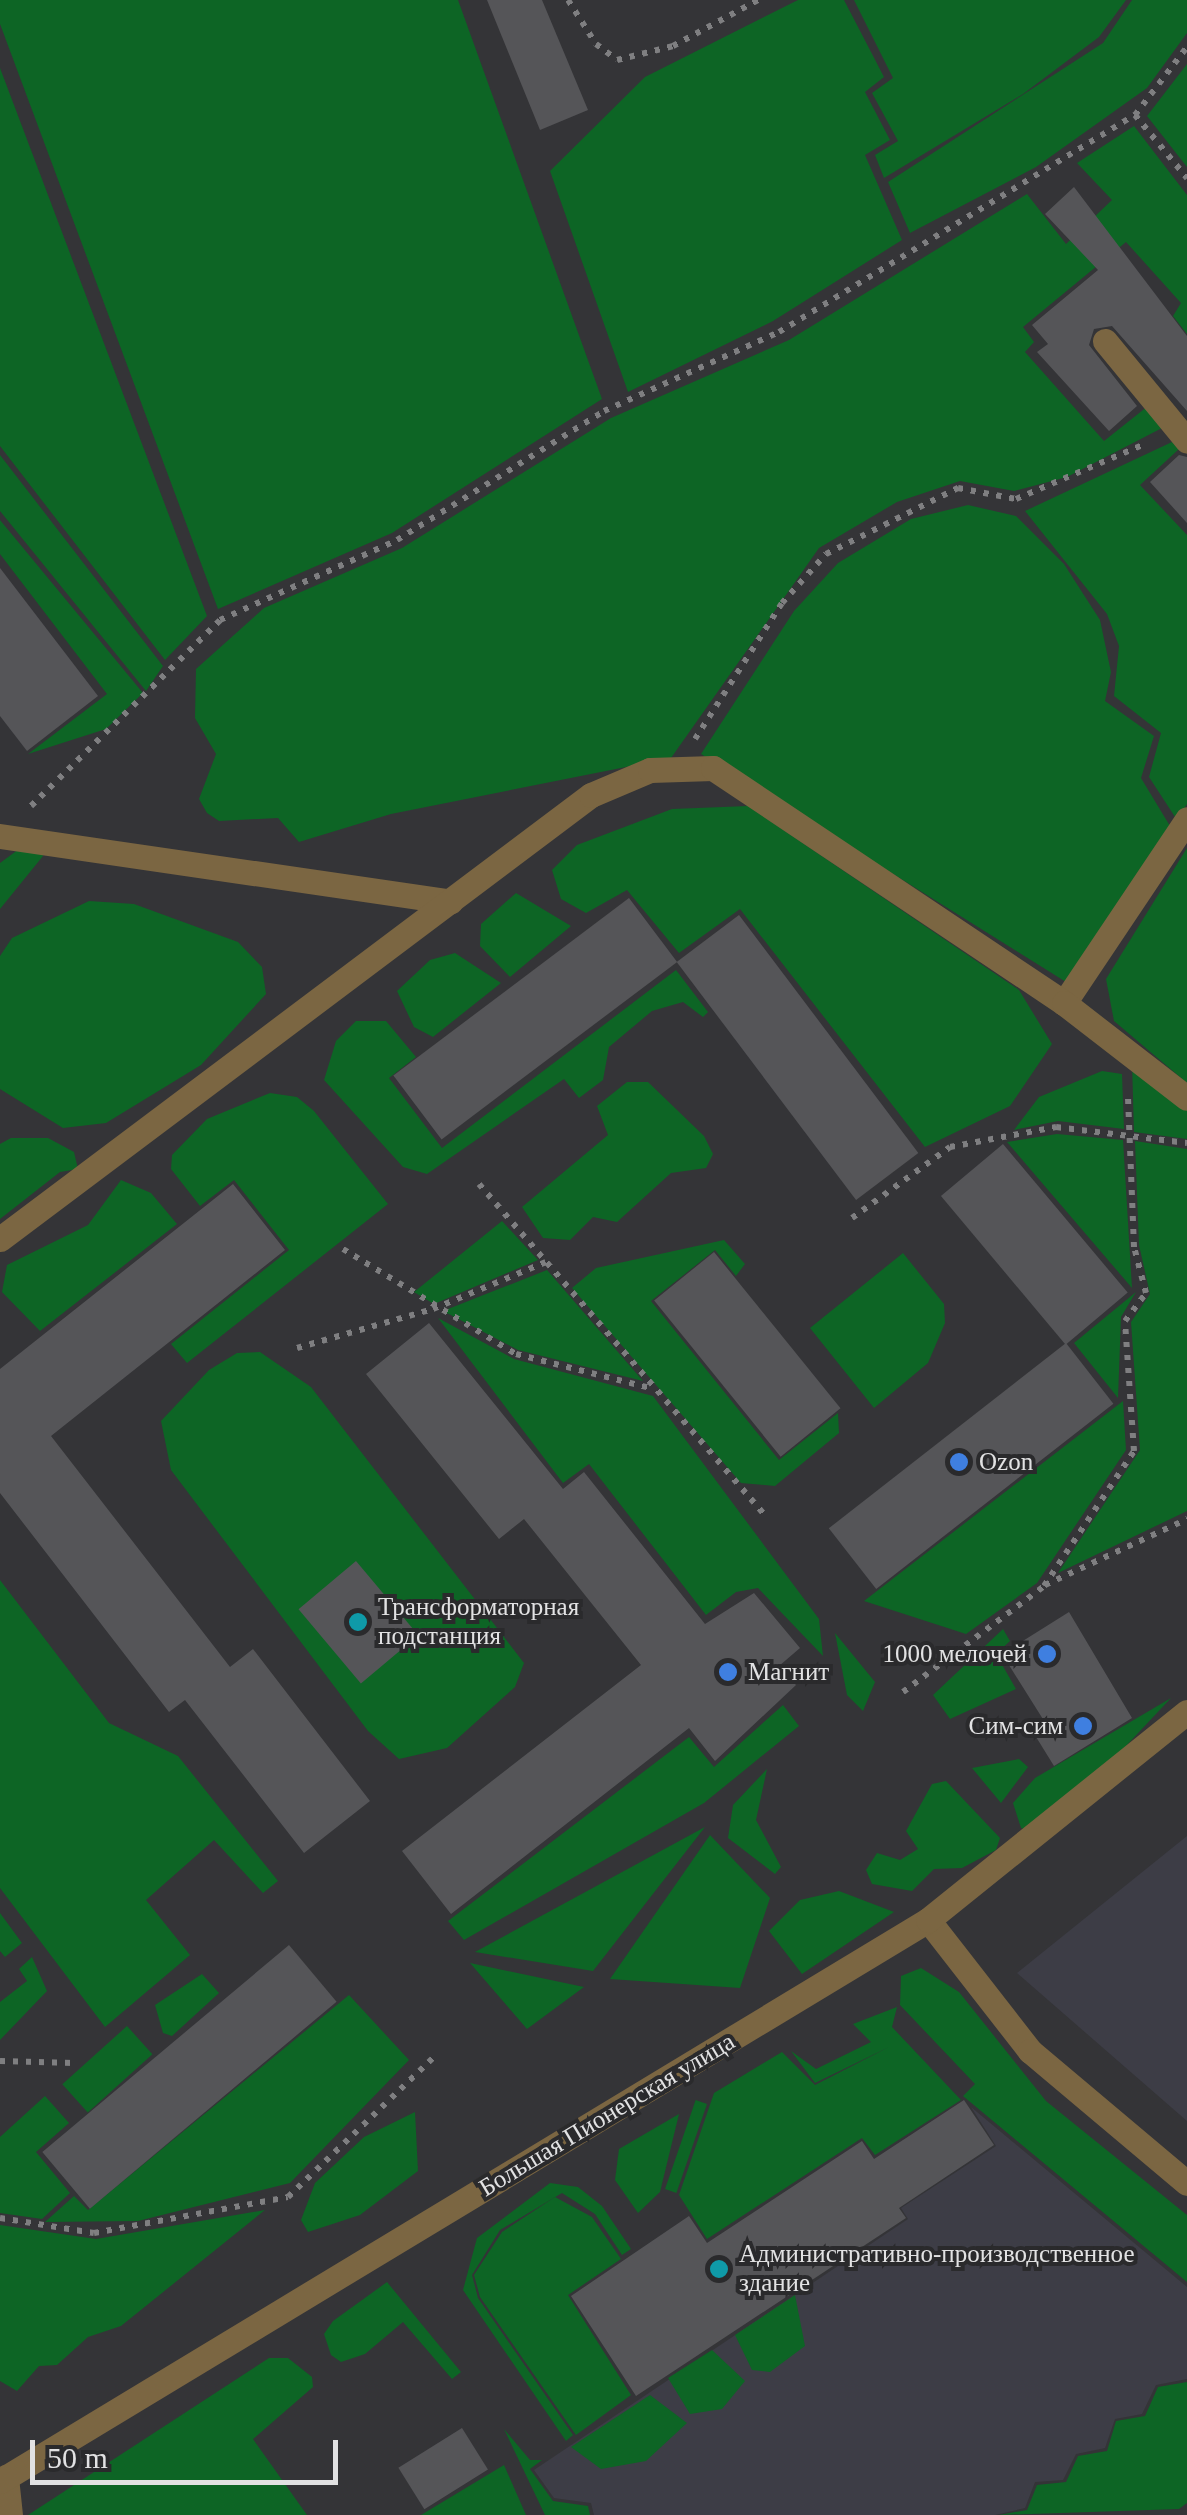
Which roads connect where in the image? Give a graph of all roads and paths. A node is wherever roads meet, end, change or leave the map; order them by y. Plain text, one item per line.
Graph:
1 (568, 0) edge
2 (758, 0) edge
3 (1187, 47) edge
4 (1135, 114) junction
5 (1187, 178) edge
6 (1105, 341) dead end
7 (1182, 434) edge
8 (676, 769) junction
9 (1187, 820) edge
10 (7, 829) edge
11 (450, 902) junction
12 (1064, 1003) junction
13 (1127, 1052) junction
14 (1187, 1098) edge
15 (1130, 1135) junction
16 (1187, 1144) edge
17 (479, 1184) dead end
18 (852, 1218) dead end
19 (0, 1239) edge
20 (343, 1250) dead end
21 (546, 1262) junction
22 (433, 1309) junction
23 (297, 1348) dead end
24 (655, 1389) junction
25 (766, 1517) dead end
26 (1187, 1519) edge
27 (1044, 1586) junction
28 (903, 1692) dead end
29 (1187, 1712) edge
30 (928, 1920) junction
31 (434, 2057) dead end
32 (0, 2060) edge
33 (74, 2063) dead end
34 (1187, 2184) edge
35 (0, 2218) edge
36 (3, 2479) edge
37 (10, 2515) edge

1 - 2 path
3 - 4 path
4 - 5 path
4 - 10 path
6 - 7 street
7 - 8 path
8 - 11 street
8 - 12 street
9 - 12 street
10 - 11 street
11 - 19 street
12 - 13 street
13 - 14 street
13 - 15 path
15 - 16 path
15 - 18 path
15 - 27 path
17 - 21 path
20 - 22 path
21 - 22 path
21 - 24 path
22 - 23 path
22 - 24 path
24 - 25 path
26 - 27 path
27 - 28 path
29 - 30 street, Большая Пионерская улица
30 - 34 street
30 - 36 street, Большая Пионерская улица
31 - 35 path
32 - 33 path
36 - 37 street

